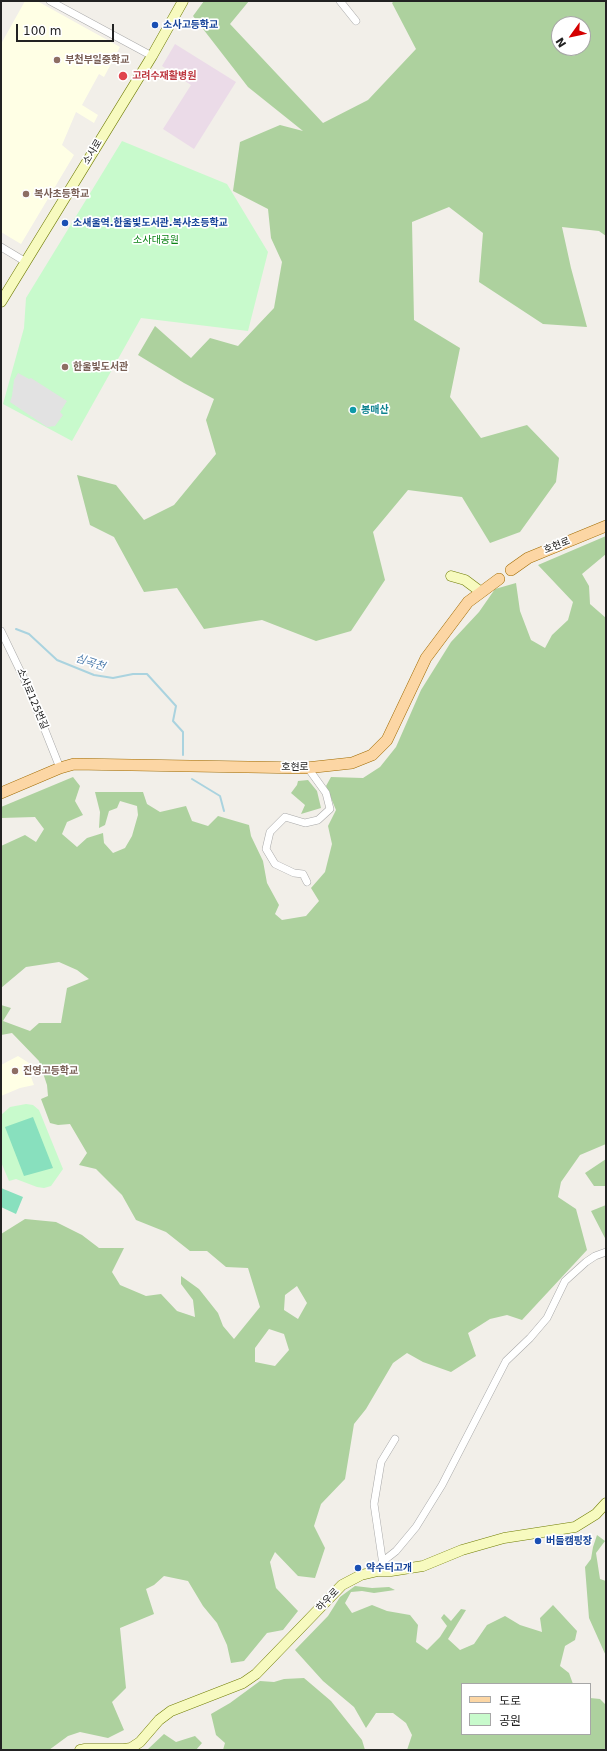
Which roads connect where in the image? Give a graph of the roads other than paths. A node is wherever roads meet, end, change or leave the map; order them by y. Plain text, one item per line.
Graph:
1 (50, 1) edge
2 (183, 1) edge
3 (340, 1) edge
4 (356, 21) dead end
5 (152, 56) junction
6 (1, 247) edge
7 (26, 262) junction
8 (1, 302) edge
9 (606, 526) edge
10 (511, 570) dead end
11 (452, 576) dead end
12 (499, 579) dead end
13 (481, 592) junction
14 (2, 635) edge
15 (60, 768) junction
16 (308, 768) junction
17 (1, 793) edge
18 (307, 882) dead end
19 (606, 1252) edge
20 (395, 1439) dead end
21 (606, 1503) edge
22 (383, 1567) junction
23 (80, 1750) edge

1 - 5 street
2 - 5 street, 소사로
3 - 4 street
5 - 7 street, 소사로
6 - 7 street
7 - 8 street, 소사로
9 - 10 main road, 호현로
11 - 13 street
12 - 13 main road, 호현로
13 - 16 main road, 호현로
14 - 15 street, 소사로125번길
15 - 16 main road, 호현로
15 - 17 main road, 호현로
16 - 18 street
19 - 22 street
20 - 22 street
21 - 22 street, 하우로
22 - 23 street, 하우로

